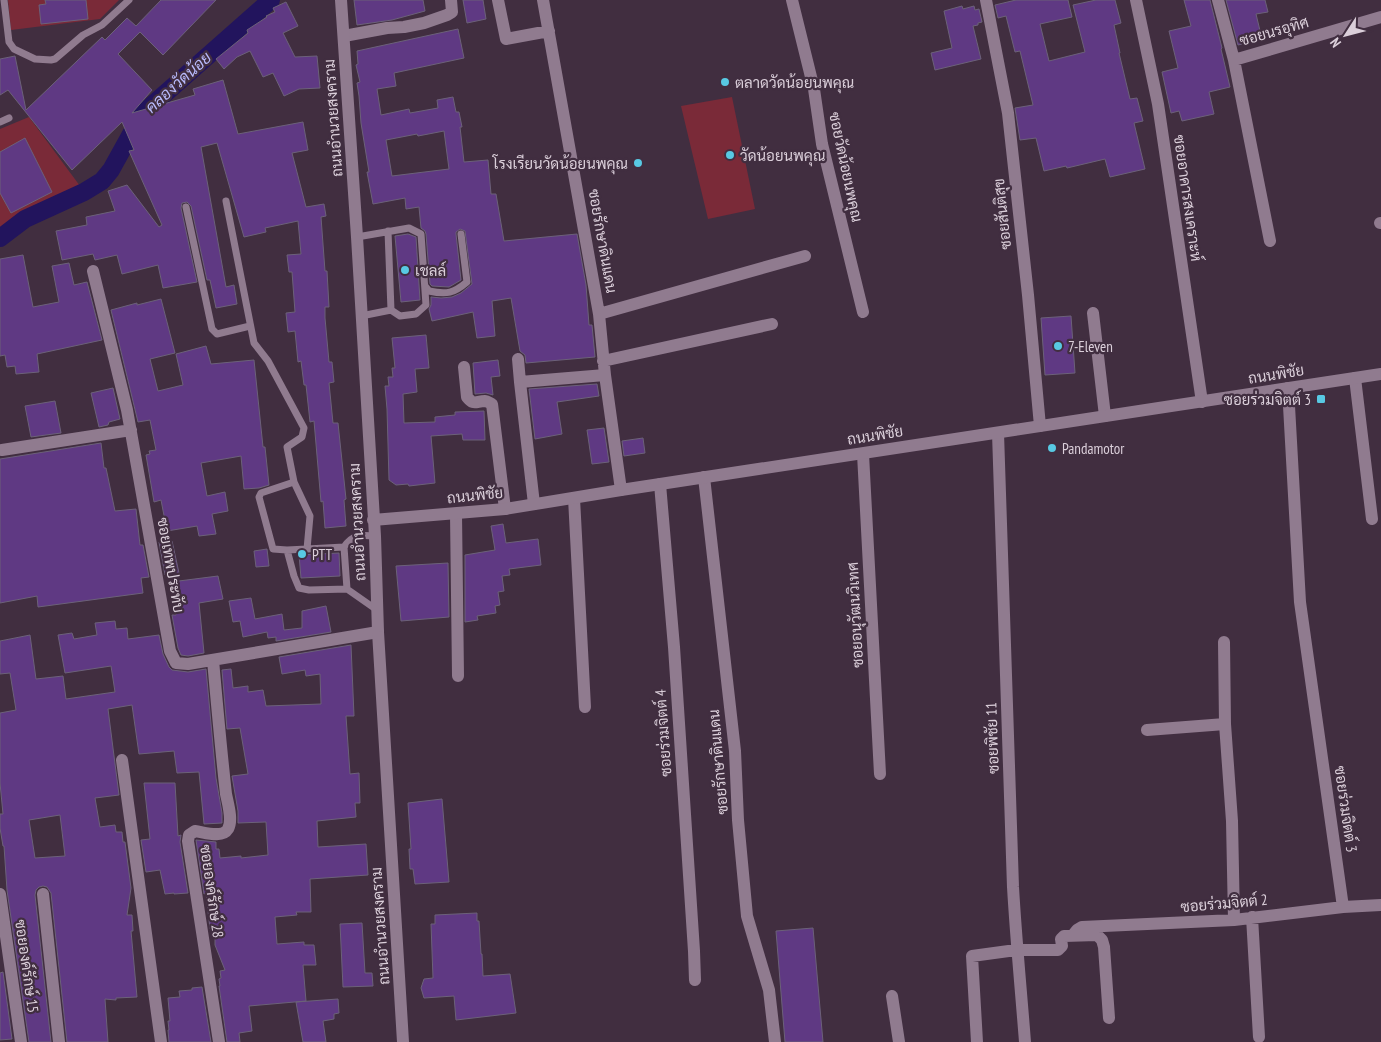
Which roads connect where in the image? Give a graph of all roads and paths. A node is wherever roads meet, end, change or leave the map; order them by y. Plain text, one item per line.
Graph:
1 (4, 0) edge
2 (129, 0) edge
3 (341, 0) edge
4 (451, 0) edge
5 (498, 0) edge
6 (543, 0) edge
7 (792, 0) edge
8 (986, 0) edge
9 (1136, 0) edge
10 (1218, 0) edge
11 (1381, 17) edge
12 (549, 31) junction
13 (344, 36) junction
14 (1234, 60) junction
15 (9, 118) dead end
16 (0, 122) edge
17 (226, 201) dead end
18 (186, 207) dead end
19 (388, 232) junction
20 (461, 234) dead end
21 (357, 237) junction
22 (1270, 241) dead end
23 (805, 256) dead end
24 (93, 271) dead end
25 (425, 286) junction
26 (391, 310) junction
27 (863, 312) dead end
28 (1093, 313) dead end
29 (599, 314) junction
30 (362, 316) junction
31 (772, 324) dead end
32 (250, 326) junction
33 (518, 358) dead end
34 (603, 361) junction
35 (464, 367) dead end
36 (1381, 374) edge
37 (605, 375) junction
38 (1355, 378) junction
39 (520, 382) junction
40 (1288, 388) junction
41 (1202, 402) junction
42 (1105, 416) junction
43 (1040, 426) junction
44 (131, 430) junction
45 (998, 433) junction
46 (2, 450) dead end
47 (863, 454) junction
48 (704, 477) junction
49 (294, 482) junction
50 (660, 484) junction
51 (621, 490) junction
52 (574, 498) junction
53 (534, 504) junction
54 (505, 509) junction
55 (456, 514) junction
56 (1372, 519) dead end
57 (373, 520) junction
58 (375, 536) junction
59 (344, 547) junction
60 (307, 549) junction
61 (287, 550) junction
62 (347, 589) junction
63 (378, 611) junction
64 (378, 632) junction
65 (1224, 642) dead end
66 (213, 660) junction
67 (458, 676) dead end
68 (585, 707) dead end
69 (1225, 724) junction
70 (1148, 730) dead end
71 (122, 760) dead end
72 (880, 774) dead end
73 (0, 894) edge
74 (43, 894) dead end
75 (1381, 905) edge
76 (1343, 907) junction
77 (1252, 918) junction
78 (1234, 920) junction
79 (1073, 935) junction
80 (1016, 950) junction
81 (695, 980) dead end
82 (892, 996) dead end
83 (1109, 1018) dead end
84 (1259, 1037) dead end
85 (21, 1042) edge
86 (59, 1042) edge
87 (161, 1042) edge
88 (219, 1042) edge
89 (403, 1042) edge
90 (775, 1042) edge
91 (900, 1042) edge
92 (977, 1042) edge
93 (1025, 1042) edge

1 - 2 lane
3 - 13 street, ถนนอำนวยสงคราม
4 - 13 street
5 - 12 street
6 - 12 street, ซอยรักษาดินแดน
7 - 27 street, ซอยวัดน้อยนพคุณ
8 - 43 street, ซอยสันติสุข
9 - 41 street, ซอยอาคารสงเคราะห์
10 - 14 street
11 - 14 street, ซอยนรอุทิศ
12 - 29 street, ซอยรักษาดินแดน
13 - 21 street, ถนนอำนวยสงคราม
14 - 22 street
15 - 16 lane
17 - 32 lane
18 - 32 lane
19 - 21 lane
19 - 25 lane
19 - 26 lane
20 - 25 lane
21 - 30 street, ถนนอำนวยสงคราม
23 - 29 street
24 - 44 street, ซอยเทพประทับ
25 - 26 lane
26 - 30 lane
28 - 42 street
29 - 34 street, ซอยรักษาดินแดน
30 - 57 street, ถนนอำนวยสงคราม
31 - 34 street
32 - 49 lane
33 - 39 street
34 - 37 street, ซอยรักษาดินแดน
35 - 54 street
36 - 38 street, ถนนพิชัย
37 - 39 street
37 - 51 street, ซอยรักษาดินแดน
38 - 40 street, ถนนพิชัย
38 - 56 street
39 - 53 street
40 - 41 street, ถนนพิชัย
40 - 76 street, ซอยร่วมจิตต์ 3
41 - 42 street, ถนนพิชัย
42 - 43 street, ถนนพิชัย
43 - 45 street, ถนนพิชัย
44 - 46 street
44 - 66 street, ซอยเทพประทับ
45 - 47 street, ถนนพิชัย
45 - 80 street, ซอยพิชัย 11
47 - 48 street, ถนนพิชัย
47 - 72 street, ซอยอนุวัฒนวิเทศ
48 - 50 street, ถนนพิชัย
48 - 90 street, ซอยรักษาดินแดน
49 - 60 lane
49 - 61 lane
50 - 51 street, ถนนพิชัย
50 - 81 street, ซอยร่วมจิตต์ 4
51 - 52 street, ถนนพิชัย
52 - 53 street, ถนนพิชัย
52 - 68 street
53 - 54 street, ถนนพิชัย
54 - 55 street, ถนนพิชัย
55 - 57 street, ถนนพิชัย
55 - 67 street
57 - 58 street, ถนนอำนวยสงคราม
58 - 59 lane
58 - 63 street, ถนนอำนวยสงคราม
59 - 60 lane
59 - 62 lane
60 - 61 lane
61 - 62 lane
62 - 63 lane
63 - 64 street, ถนนอำนวยสงคราม
64 - 66 street, ซอยเทพประทับ
64 - 89 street, ถนนอำนวยสงคราม
65 - 69 street
66 - 88 street, ซอยองค์รักษ์ 28
69 - 70 street
69 - 78 street
71 - 87 street
73 - 85 street, ซอยองค์รักษ์ 15
74 - 86 street
75 - 76 street, ซอยร่วมจิตต์ 2
76 - 77 street, ซอยร่วมจิตต์ 2
77 - 78 street, ซอยร่วมจิตต์ 2
77 - 84 street
78 - 79 street, ซอยร่วมจิตต์ 2
79 - 80 street
79 - 83 street
80 - 92 street
80 - 93 street, ซอยพิชัย 11
82 - 91 street

